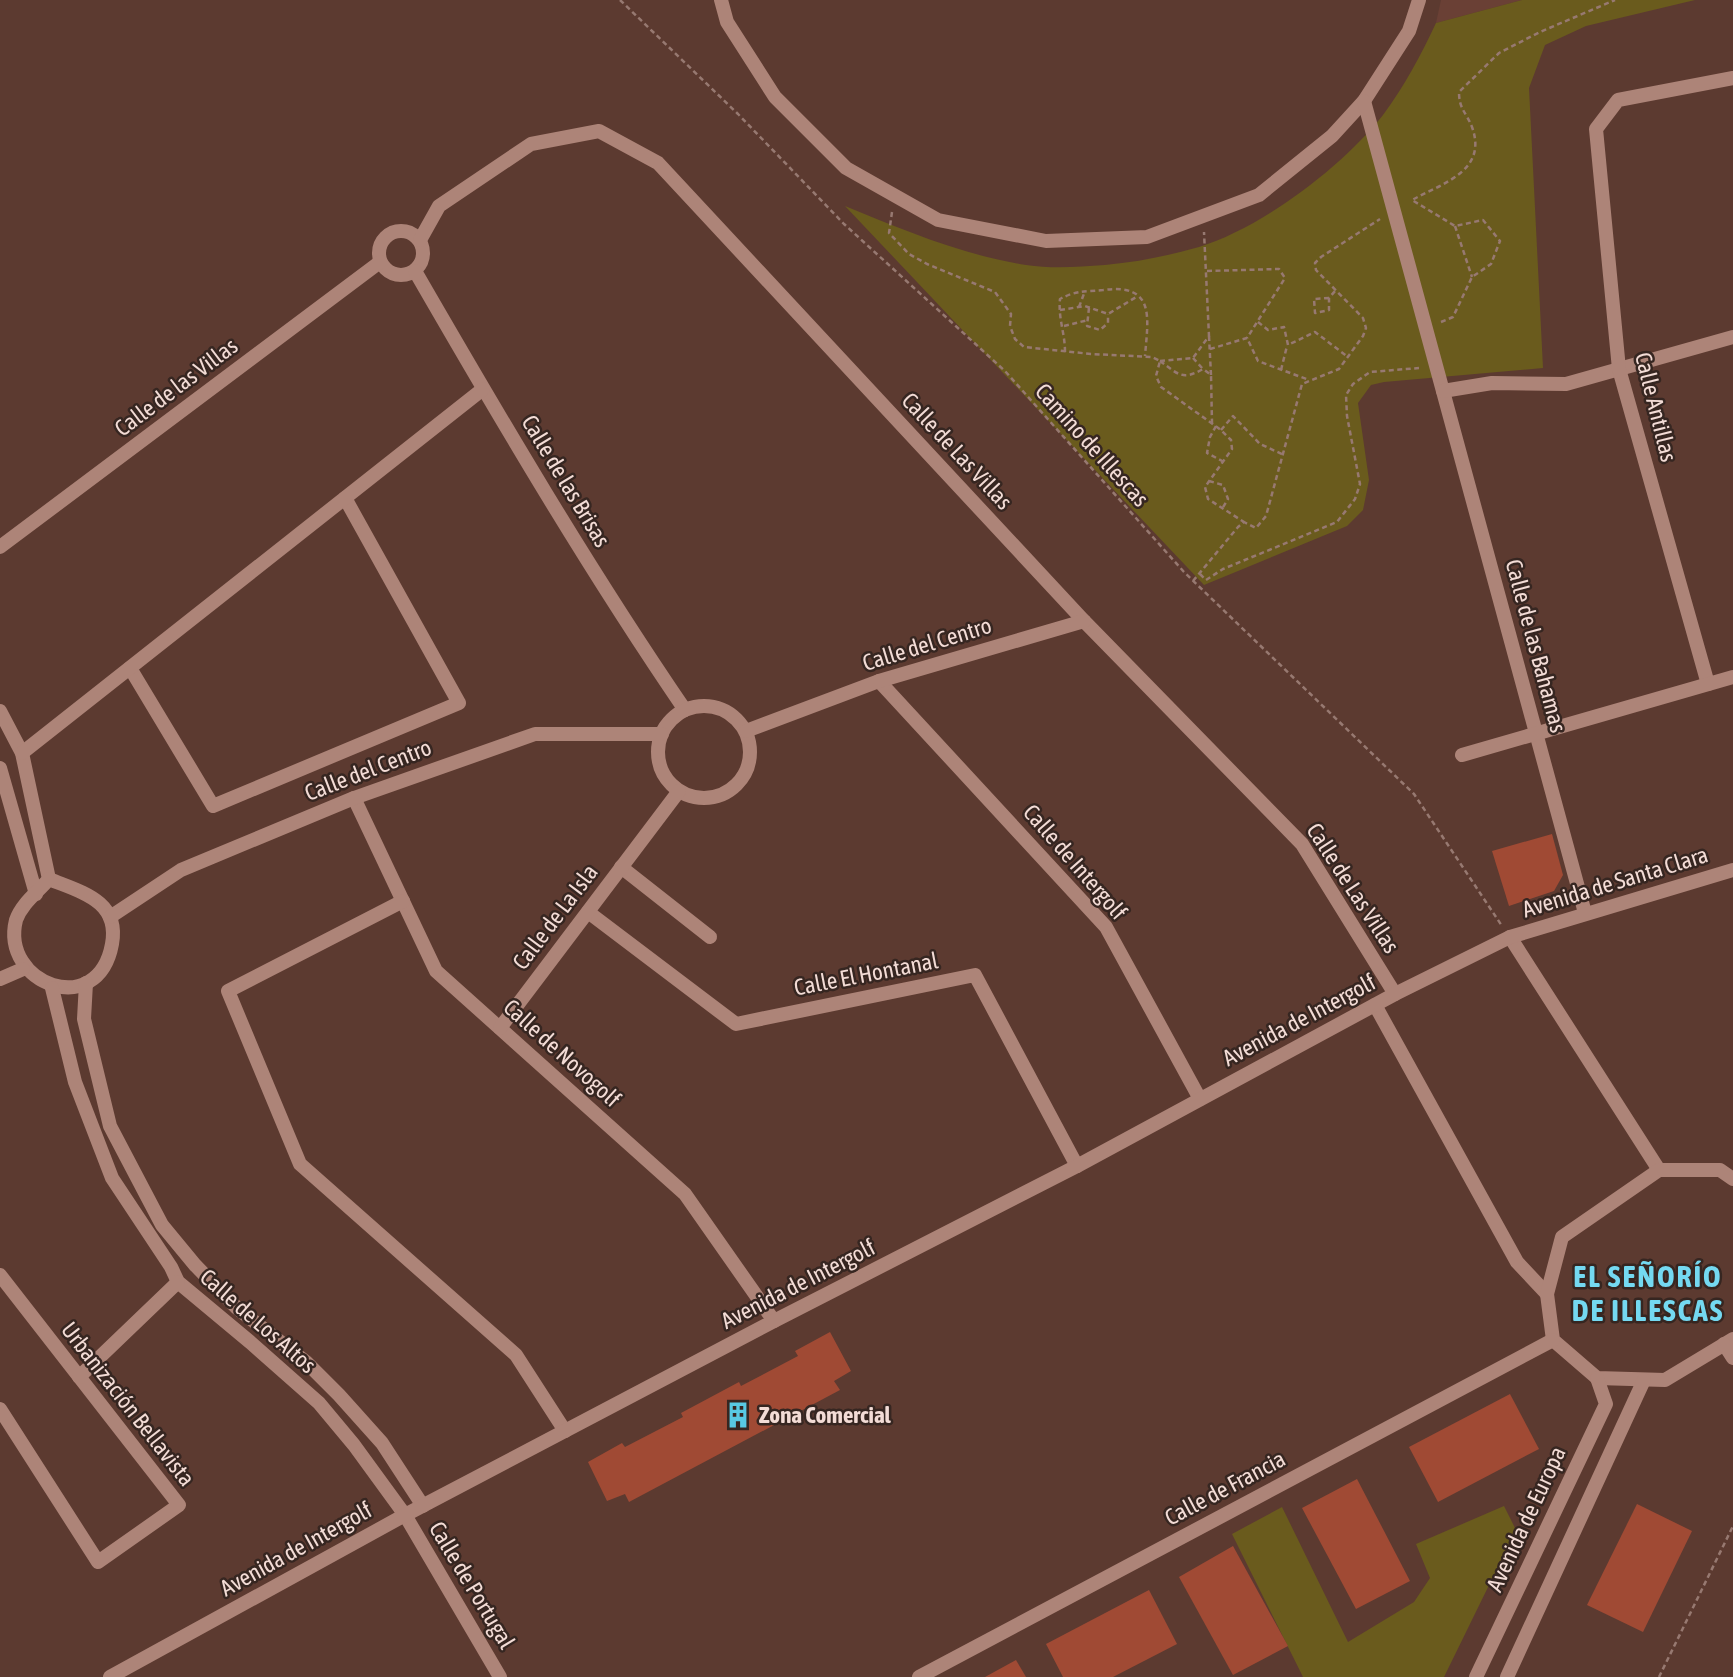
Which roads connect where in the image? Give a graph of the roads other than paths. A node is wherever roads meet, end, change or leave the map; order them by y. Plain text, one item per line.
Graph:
1 (721, 0) edge
2 (1419, 0) edge
3 (1733, 78) edge
4 (1364, 101) junction
5 (420, 240) junction
6 (380, 262) junction
7 (415, 271) junction
8 (1733, 337) edge
9 (1619, 369) junction
10 (483, 389) junction
11 (1443, 391) junction
12 (345, 498) junction
13 (0, 547) edge
14 (1084, 621) junction
15 (130, 668) junction
16 (1733, 677) edge
17 (879, 681) junction
18 (1708, 684) junction
19 (685, 710) junction
20 (0, 711) edge
21 (746, 731) junction
22 (1537, 733) junction
23 (662, 734) junction
24 (22, 753) junction
25 (1462, 755) dead end
26 (0, 768) edge
27 (679, 791) junction
28 (354, 797) junction
29 (621, 867) junction
30 (1733, 870) edge
31 (49, 879) junction
32 (36, 894) junction
33 (403, 901) junction
34 (588, 912) junction
35 (1585, 913) junction
36 (110, 917) junction
37 (710, 937) dead end
38 (1510, 937) junction
39 (23, 969) junction
40 (0, 979) edge
41 (86, 983) junction
42 (52, 988) junction
43 (1395, 994) junction
44 (1375, 1005) junction
45 (500, 1028) junction
46 (1200, 1099) junction
47 (1733, 1160) edge
48 (1077, 1166) junction
49 (1659, 1170) junction
50 (1720, 1170) junction
51 (1733, 1179) edge
52 (0, 1275) edge
53 (178, 1282) junction
54 (1547, 1294) junction
55 (774, 1321) junction
56 (1553, 1340) junction
57 (1729, 1341) edge
58 (1733, 1358) edge
59 (79, 1377) junction
60 (1597, 1378) junction
61 (1644, 1380) junction
62 (0, 1409) edge
63 (565, 1431) junction
64 (423, 1506) junction
65 (405, 1515) junction
66 (110, 1677) edge
67 (500, 1677) edge
68 (919, 1677) edge
69 (1476, 1677) edge
70 (1507, 1677) edge

1 - 4 street
2 - 4 street
3 - 9 street, Calle Antillas
4 - 11 street, Calle de las Bahamas
5 - 6 street
5 - 7 street
5 - 14 street, Calle de Las Villas
6 - 7 street
6 - 13 street, Calle de las Villas
7 - 10 street, Calle de las Brisas
8 - 9 street
9 - 11 street
9 - 18 street, Calle Antillas
10 - 12 street
10 - 19 street, Calle de las Brisas
11 - 22 street, Calle de las Bahamas
12 - 15 street
12 - 15 street
14 - 17 street, Calle del Centro
14 - 43 street, Calle de Las Villas
15 - 24 street
16 - 18 street
17 - 21 street, Calle del Centro
17 - 46 street, Calle de Intergolf
18 - 22 street
19 - 21 street
19 - 23 street
20 - 24 street
21 - 27 street
22 - 25 street
22 - 35 street, Calle de las Bahamas
23 - 27 street
23 - 28 street, Calle del Centro
24 - 31 street
26 - 32 street
27 - 29 street, Calle de La Isla
28 - 33 street, Calle de Novogolf
28 - 36 street, Calle del Centro
29 - 34 street, Calle de La Isla
29 - 37 street, Calle de La Isla
30 - 35 street, Avenida de Santa Clara
31 - 32 street
31 - 36 street
32 - 39 street
33 - 45 street, Calle de Novogolf
33 - 63 street
34 - 45 street, Calle de La Isla
34 - 48 street, Calle El Hontanal
35 - 38 street, Avenida de Santa Clara
36 - 41 street
38 - 43 street, Avenida de Intergolf
38 - 49 street
39 - 40 street
39 - 42 street
41 - 42 street
41 - 64 street, Calle de Los Altos
42 - 53 street, Calle de Los Altos
43 - 44 street, Avenida de Intergolf
44 - 46 street, Avenida de Intergolf
44 - 54 street
45 - 55 street, Calle de Novogolf
46 - 48 street, Avenida de Intergolf
47 - 50 street
48 - 55 street, Avenida de Intergolf
49 - 50 street
49 - 54 street
50 - 51 street
52 - 59 street, Urbanización Bellavista
53 - 59 street
53 - 65 street, Calle de Los Altos
54 - 56 street
55 - 63 street, Avenida de Intergolf
56 - 60 street
56 - 68 street, Calle de Francia
57 - 58 street
57 - 61 street
59 - 62 street, Urbanización Bellavista
60 - 61 street
60 - 69 street, Avenida de Europa
61 - 70 street
63 - 64 street, Avenida de Intergolf
64 - 65 street, Avenida de Intergolf
65 - 66 street, Avenida de Intergolf
65 - 67 street, Calle de Portugal

